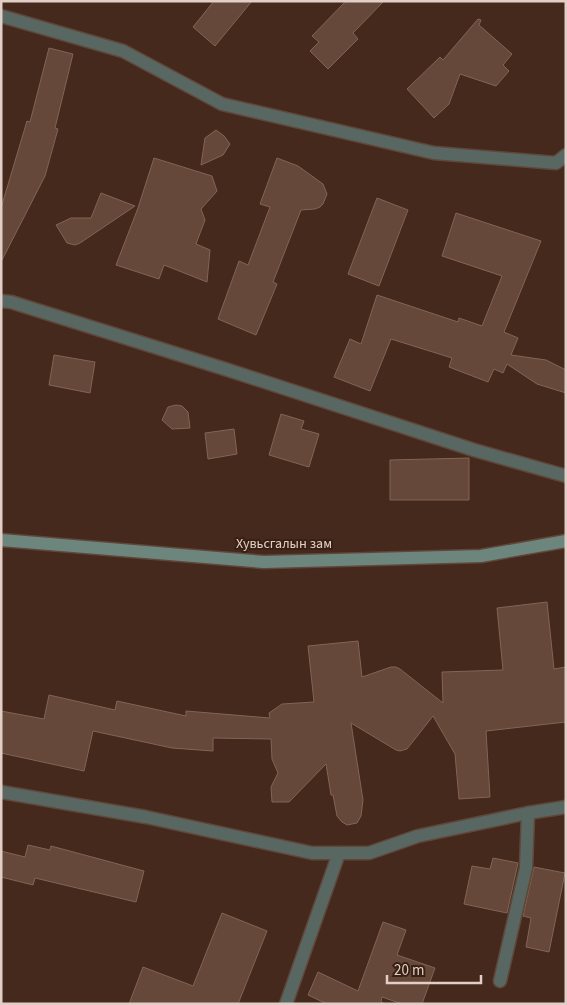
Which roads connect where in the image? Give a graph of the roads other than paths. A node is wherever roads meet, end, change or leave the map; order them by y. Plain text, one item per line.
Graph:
1 (1, 16) edge
2 (566, 155) edge
3 (1, 301) edge
4 (566, 476) edge
5 (1, 540) edge
6 (566, 541) edge
7 (1, 792) edge
8 (566, 807) edge
9 (528, 813) junction
10 (339, 853) junction
11 (500, 981) dead end
12 (286, 1004) edge

1 - 2 street
3 - 4 street
5 - 6 main road, Хувьсгалын зам
7 - 10 street
8 - 9 street
9 - 10 street
9 - 11 street
10 - 12 street

